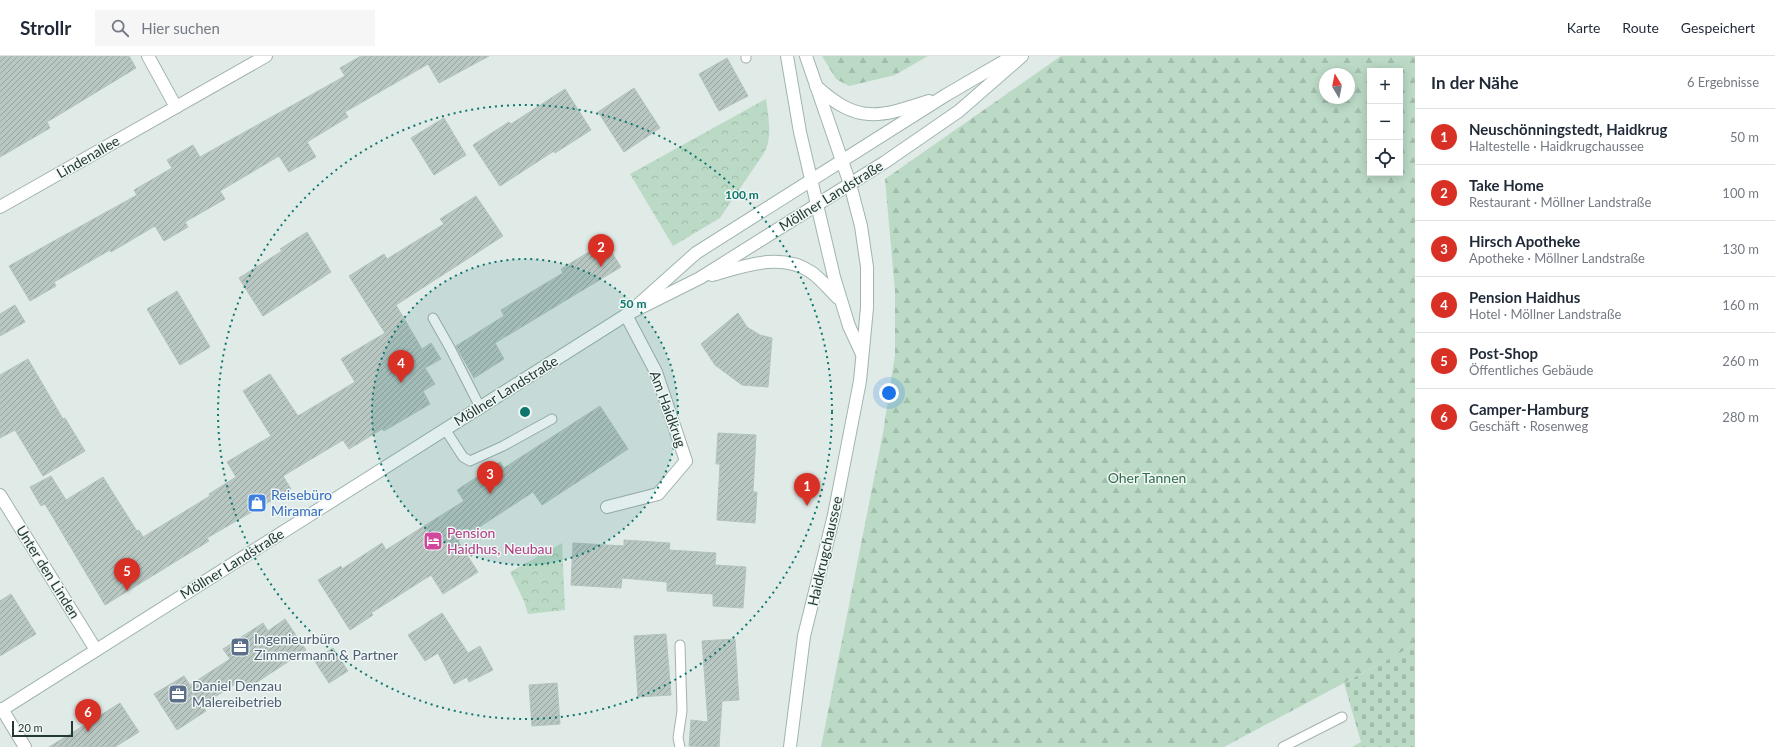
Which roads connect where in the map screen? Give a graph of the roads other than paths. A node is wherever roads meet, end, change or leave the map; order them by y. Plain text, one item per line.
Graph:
1 (148, 56) edge
2 (266, 56) edge
3 (787, 56) edge
4 (806, 56) edge
5 (1013, 56) edge
6 (1022, 56) edge
7 (815, 86) junction
8 (946, 95) junction
9 (176, 107) junction
10 (842, 162) junction
11 (812, 181) junction
12 (850, 184) junction
13 (817, 204) junction
14 (0, 207) edge
15 (700, 278) junction
16 (839, 299) junction
17 (626, 315) junction
18 (433, 318) dead end
19 (863, 355) junction
20 (480, 407) junction
21 (552, 419) dead end
22 (445, 429) junction
23 (0, 495) edge
24 (607, 507) dead end
25 (680, 645) dead end
26 (96, 650) junction
27 (1, 710) edge
28 (1342, 718) dead end
29 (25, 747) edge
30 (680, 747) edge
31 (790, 747) edge
32 (1283, 747) edge

1 - 9 main road
2 - 9 main road, Lindenallee
3 - 11 main road
4 - 7 main road, Haidkrugchaussee
5 - 8 main road, Möllner Landstraße
6 - 12 main road, Möllner Landstraße
7 - 8 main road
7 - 10 main road, Haidkrugchaussee
8 - 10 main road, Möllner Landstraße
9 - 14 main road, Lindenallee
10 - 11 main road, Möllner Landstraße
10 - 12 main road, Haidkrugchaussee
11 - 13 main road
11 - 17 main road, Möllner Landstraße
12 - 13 main road, Möllner Landstraße
12 - 19 main road, Haidkrugchaussee
13 - 15 main road, Möllner Landstraße
13 - 16 main road
15 - 16 main road
15 - 17 main road, Möllner Landstraße
16 - 19 main road
17 - 20 main road, Möllner Landstraße
17 - 24 main road, Am Haidkrug
18 - 20 lane
19 - 31 main road, Haidkrugchaussee
20 - 22 main road, Möllner Landstraße
21 - 22 lane
22 - 26 main road, Möllner Landstraße
23 - 26 main road, Unter den Linden
25 - 30 lane
26 - 27 main road, Möllner Landstraße
27 - 29 main road
28 - 32 lane

